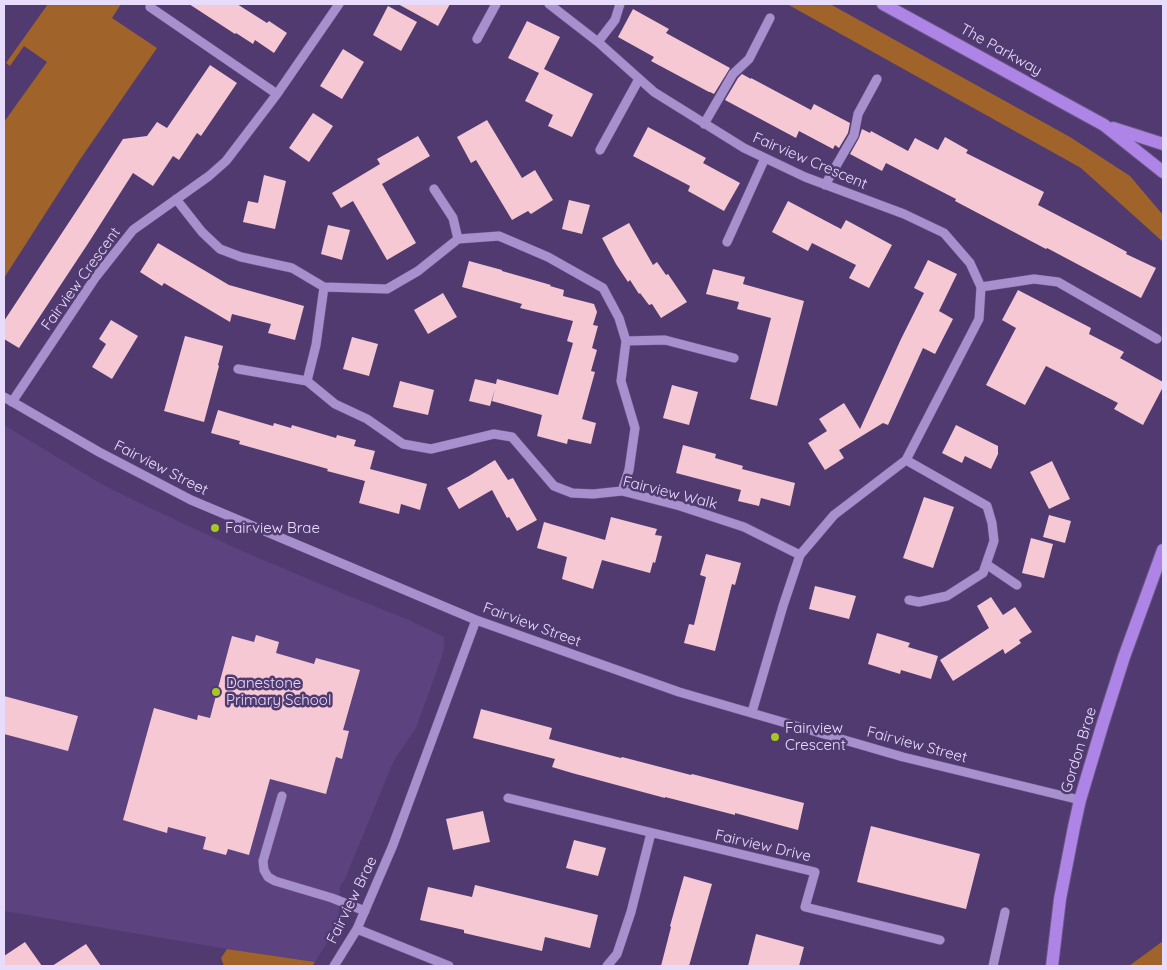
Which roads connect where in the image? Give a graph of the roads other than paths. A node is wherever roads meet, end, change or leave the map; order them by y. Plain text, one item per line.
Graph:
1 (339, 4) edge
2 (496, 4) edge
3 (549, 4) edge
4 (620, 4) edge
5 (883, 4) edge
6 (150, 7) dead end
7 (770, 18) dead end
8 (477, 39) dead end
9 (598, 42) junction
10 (639, 79) junction
11 (877, 79) dead end
12 (277, 94) junction
13 (704, 124) junction
14 (1104, 126) junction
15 (1163, 144) edge
16 (600, 150) dead end
17 (765, 158) junction
18 (1163, 172) edge
19 (825, 185) junction
20 (434, 188) dead end
21 (176, 199) junction
22 (458, 239) junction
23 (726, 242) dead end
24 (324, 287) junction
25 (981, 288) junction
26 (1158, 339) dead end
27 (626, 340) junction
28 (734, 358) dead end
29 (238, 369) dead end
30 (308, 381) junction
31 (8, 399) edge
32 (906, 460) junction
33 (622, 491) junction
34 (1163, 550) edge
35 (800, 555) junction
36 (986, 564) junction
37 (1017, 585) dead end
38 (909, 600) dead end
39 (476, 620) junction
40 (752, 712) junction
41 (282, 796) dead end
42 (508, 798) dead end
43 (1080, 800) junction
44 (651, 833) junction
45 (365, 911) junction
46 (1005, 912) dead end
47 (357, 929) junction
48 (940, 940) dead end
49 (334, 966) edge
50 (449, 966) edge
51 (606, 966) edge
52 (993, 966) edge
53 (1052, 966) edge

1 - 12 street, Fairview Crescent
2 - 8 street
3 - 9 street, Fairview Crescent
4 - 9 street
5 - 14 main road, The Parkway
6 - 12 street
7 - 13 street
9 - 10 street, Fairview Crescent
10 - 13 street, Fairview Crescent
10 - 16 street
11 - 19 street
12 - 21 street, Fairview Crescent
13 - 17 street, Fairview Crescent
14 - 15 main road, The Parkway
14 - 18 main road, The Parkway
17 - 19 street, Fairview Crescent
17 - 23 street
19 - 25 street, Fairview Crescent
20 - 22 street
21 - 24 street
21 - 31 street, Fairview Crescent
22 - 24 street
22 - 27 street
24 - 30 street
25 - 26 street
25 - 32 street, Fairview Crescent
27 - 28 street
27 - 33 street
29 - 30 street
30 - 33 street, Fairview Walk
31 - 39 street, Fairview Street
32 - 35 street, Fairview Crescent
32 - 36 street
33 - 35 street, Fairview Walk
34 - 43 main road, Gordon Brae
35 - 40 street, Fairview Crescent
36 - 37 street
36 - 38 street
39 - 40 street, Fairview Street
39 - 45 street, Fairview Brae
40 - 43 street, Fairview Street
41 - 45 street
42 - 44 street, Fairview Drive
43 - 53 main road, Gordon Brae
44 - 48 street, Fairview Drive
44 - 51 street
45 - 47 street, Fairview Brae
46 - 52 street
47 - 49 street, Fairview Brae
47 - 50 street

